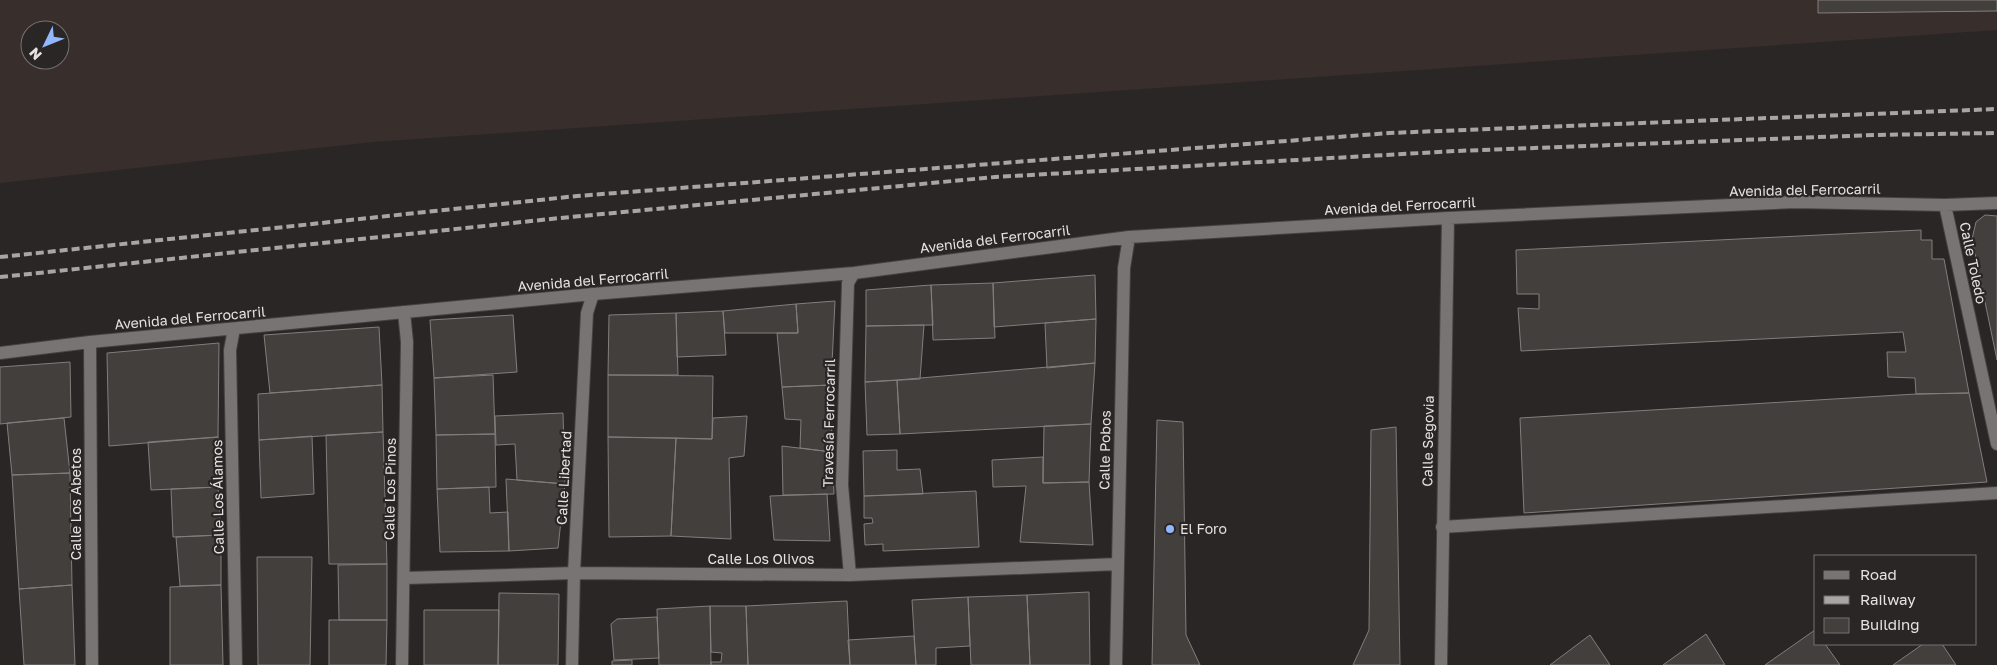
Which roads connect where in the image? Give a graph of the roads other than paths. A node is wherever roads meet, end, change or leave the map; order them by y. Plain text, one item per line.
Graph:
1 (1997, 203) edge
2 (1946, 205) junction
3 (1448, 218) junction
4 (1129, 237) junction
5 (854, 273) junction
6 (594, 294) junction
7 (404, 312) junction
8 (234, 328) junction
9 (90, 342) junction
10 (0, 353) edge
11 (1997, 444) edge
12 (1997, 493) edge
13 (1442, 527) junction
14 (1118, 564) junction
15 (574, 573) junction
16 (850, 575) junction
17 (405, 578) junction
18 (92, 665) edge
19 (236, 665) edge
20 (402, 665) edge
21 (572, 665) edge
22 (1116, 665) edge
23 (1441, 665) edge

1 - 2 street, Avenida del Ferrocarril
2 - 3 street, Avenida del Ferrocarril
2 - 11 street, Calle Toledo
3 - 4 street, Avenida del Ferrocarril
3 - 13 street, Calle Segovia
4 - 5 street, Avenida del Ferrocarril
4 - 14 street, Calle Pobos
5 - 6 street, Avenida del Ferrocarril
5 - 16 street, Travesía Ferrocarril
6 - 7 street, Avenida del Ferrocarril
6 - 15 street, Calle Libertad
7 - 8 street, Avenida del Ferrocarril
7 - 17 street, Calle Los Pinos
8 - 9 street, Avenida del Ferrocarril
8 - 19 street, Calle Los Álamos
9 - 10 street, Avenida del Ferrocarril
9 - 18 street, Calle Los Abetos
12 - 13 street
13 - 23 street, Calle Segovia
14 - 16 street, Calle Los Olivos
14 - 22 street, Calle Pobos
15 - 16 street, Calle Los Olivos
15 - 17 street, Calle Los Olivos
15 - 21 street, Calle Libertad
17 - 20 street, Calle Los Pinos

